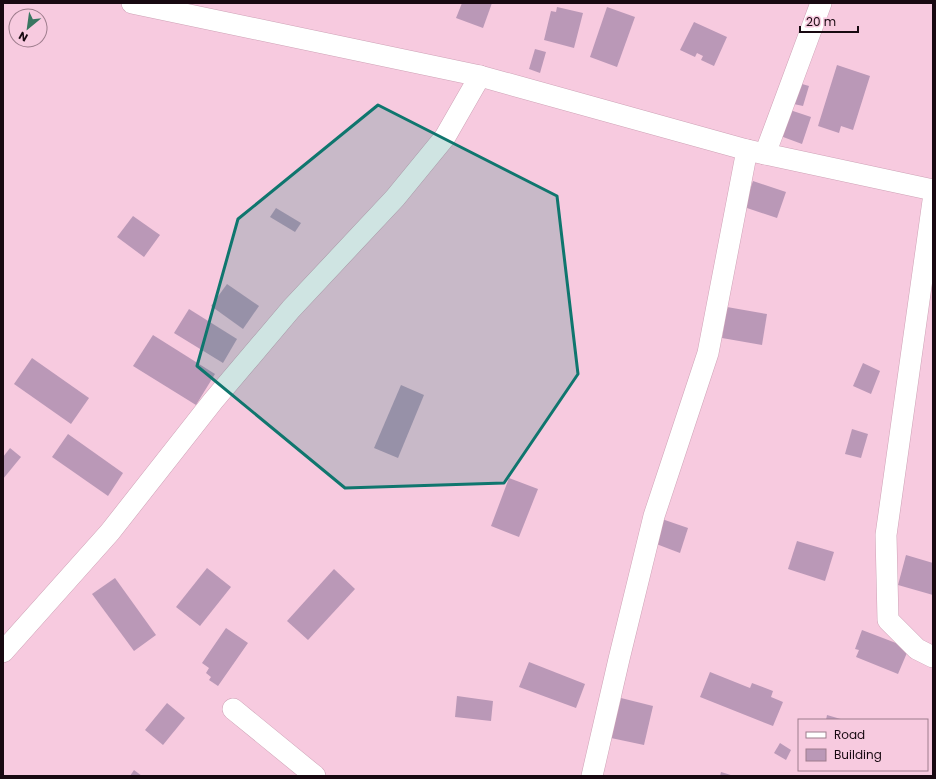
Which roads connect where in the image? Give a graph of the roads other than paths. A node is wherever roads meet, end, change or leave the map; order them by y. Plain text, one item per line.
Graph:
1 (132, 3) edge
2 (821, 3) edge
3 (480, 76) junction
4 (756, 152) junction
5 (933, 190) edge
6 (933, 201) edge
7 (3, 652) edge
8 (933, 657) edge
9 (233, 709) dead end
10 (315, 776) edge
11 (592, 776) edge

1 - 3 street
2 - 4 street
3 - 4 street
3 - 7 street
4 - 5 street
4 - 11 street
6 - 8 street
9 - 10 street

